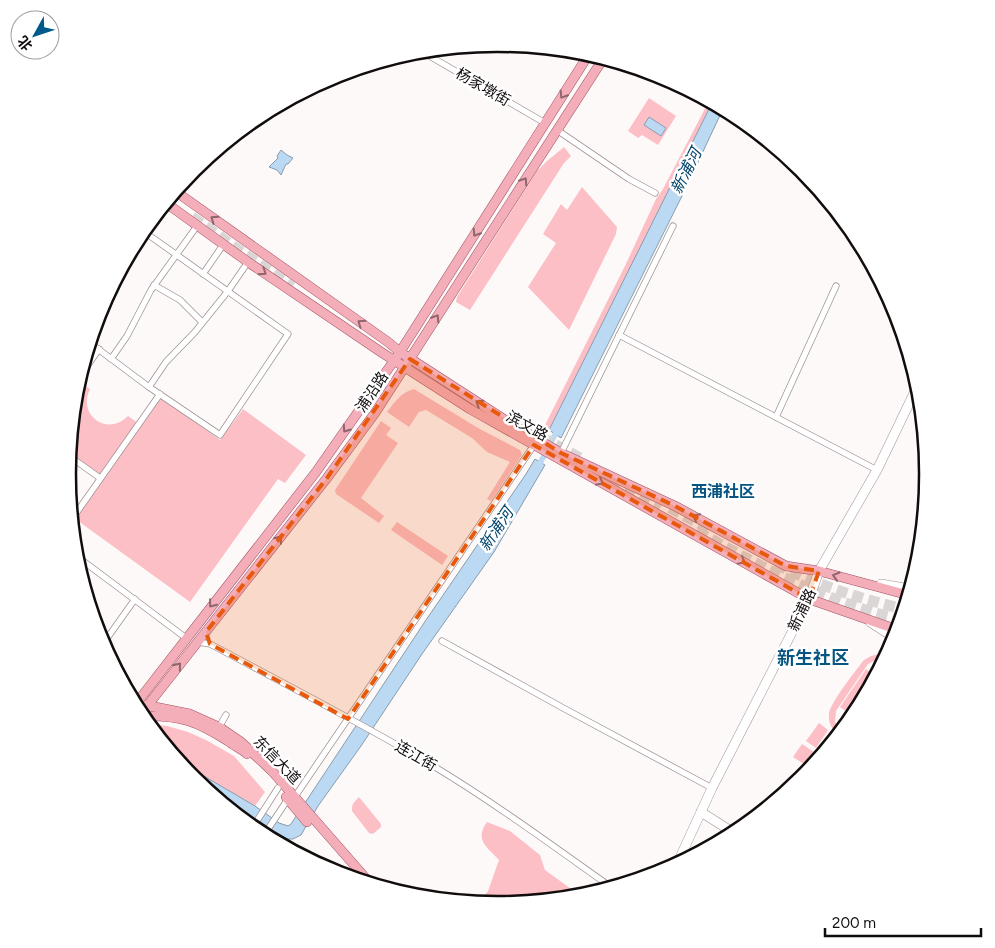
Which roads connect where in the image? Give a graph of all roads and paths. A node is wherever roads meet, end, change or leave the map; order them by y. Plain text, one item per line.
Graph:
1 (433, 58) edge
2 (584, 62) edge
3 (598, 65) edge
4 (545, 123) junction
5 (556, 130) junction
6 (655, 193) dead end
7 (181, 196) edge
8 (171, 208) edge
9 (196, 226) junction
10 (673, 226) dead end
11 (150, 236) edge
12 (223, 245) junction
13 (176, 255) junction
14 (248, 262) junction
15 (203, 274) junction
16 (154, 285) junction
17 (836, 286) dead end
18 (228, 292) junction
19 (202, 322) junction
20 (619, 334) junction
21 (96, 347) edge
22 (99, 349) junction
23 (397, 356) junction
24 (111, 359) junction
25 (92, 360) edge
26 (408, 363) junction
27 (149, 387) junction
28 (160, 394) junction
29 (912, 398) edge
30 (776, 417) junction
31 (532, 442) junction
32 (559, 456) junction
33 (76, 461) edge
34 (877, 470) junction
35 (100, 478) junction
36 (78, 510) edge
37 (85, 563) edge
38 (820, 571) junction
39 (854, 580) junction
40 (903, 588) edge
41 (902, 593) edge
42 (135, 599) junction
43 (810, 599) junction
44 (842, 611) junction
45 (890, 627) edge
46 (206, 632) junction
47 (888, 634) edge
48 (109, 636) edge
49 (186, 638) junction
50 (442, 641) dead end
51 (198, 642) junction
52 (210, 644) junction
53 (141, 699) edge
54 (148, 705) joint
55 (152, 715) edge
56 (226, 715) dead end
57 (350, 720) junction
58 (219, 727) junction
59 (278, 788) junction
60 (712, 788) junction
61 (295, 803) junction
62 (701, 812) junction
63 (258, 820) edge
64 (311, 822) junction
65 (269, 828) edge
66 (726, 828) edge
67 (682, 853) edge
68 (349, 868) edge
69 (359, 872) edge
70 (603, 882) edge

1 - 4 street, 杨家墩街
2 -> 4 main road, 浦沿路
3 - 5 main road, 浦沿路
4 -> 23 main road, 浦沿路
5 - 6 street
26 -> 5 main road, 浦沿路
23 -> 7 main road, 滨文路
8 - 9 main road, 滨文路
9 - 12 main road, 滨文路
9 - 13 street
10 - 20 street
11 - 13 street
12 - 14 main road, 滨文路
12 - 15 street
13 - 15 street
13 - 16 street
14 - 18 street
14 -> 23 main road, 滨文路
15 - 18 street
16 - 19 street
16 - 24 street
17 - 30 street
18 - 19 street
18 - 28 street
19 - 27 street
20 - 30 street
20 - 32 street
21 - 22 street
22 - 24 street
22 - 25 street
23 - 26 main road, 滨文路
23 -> 49 main road, 浦沿路
24 - 27 street
26 - 31 main road, 滨文路
46 -> 26 main road, 浦沿路
27 - 28 street
28 - 35 street
29 - 34 street, 新浦路
30 - 34 street
31 - 32 main road, 滨文路
31 - 57 street
38 -> 32 main road, 滨文路
32 -> 43 main road, 滨文路
33 - 35 street
34 - 38 street, 新浦路
35 - 36 street
37 - 42 street
39 -> 38 main road, 滨文路
38 - 43 street, 新浦路
39 - 40 street
39 - 41 main road, 滨文路
42 - 48 street
42 - 49 street
43 - 44 main road, 滨文路
43 - 60 street, 新浦路
44 - 45 main road
44 - 47 street, 滨文路
46 - 51 main road, 浦沿路
46 - 52 street
49 - 53 main road, 浦沿路
50 - 60 street
51 - 52 street, 连江街
54 -> 51 main road, 浦沿路
52 - 57 street, 连江街
54 - 58 main road, 东信大道
55 - 59 main road, 东信大道
56 - 58 street
57 - 61 street
57 - 70 street, 连江街
58 - 61 main road, 东信大道
59 - 61 main road, 东信大道
59 - 63 street
60 - 62 street, 新浦路
61 - 64 main road, 东信大道
61 - 65 street
62 - 66 street
62 - 67 street, 新浦路
64 - 68 main road, 东信大道
64 - 69 main road, 东信大道

